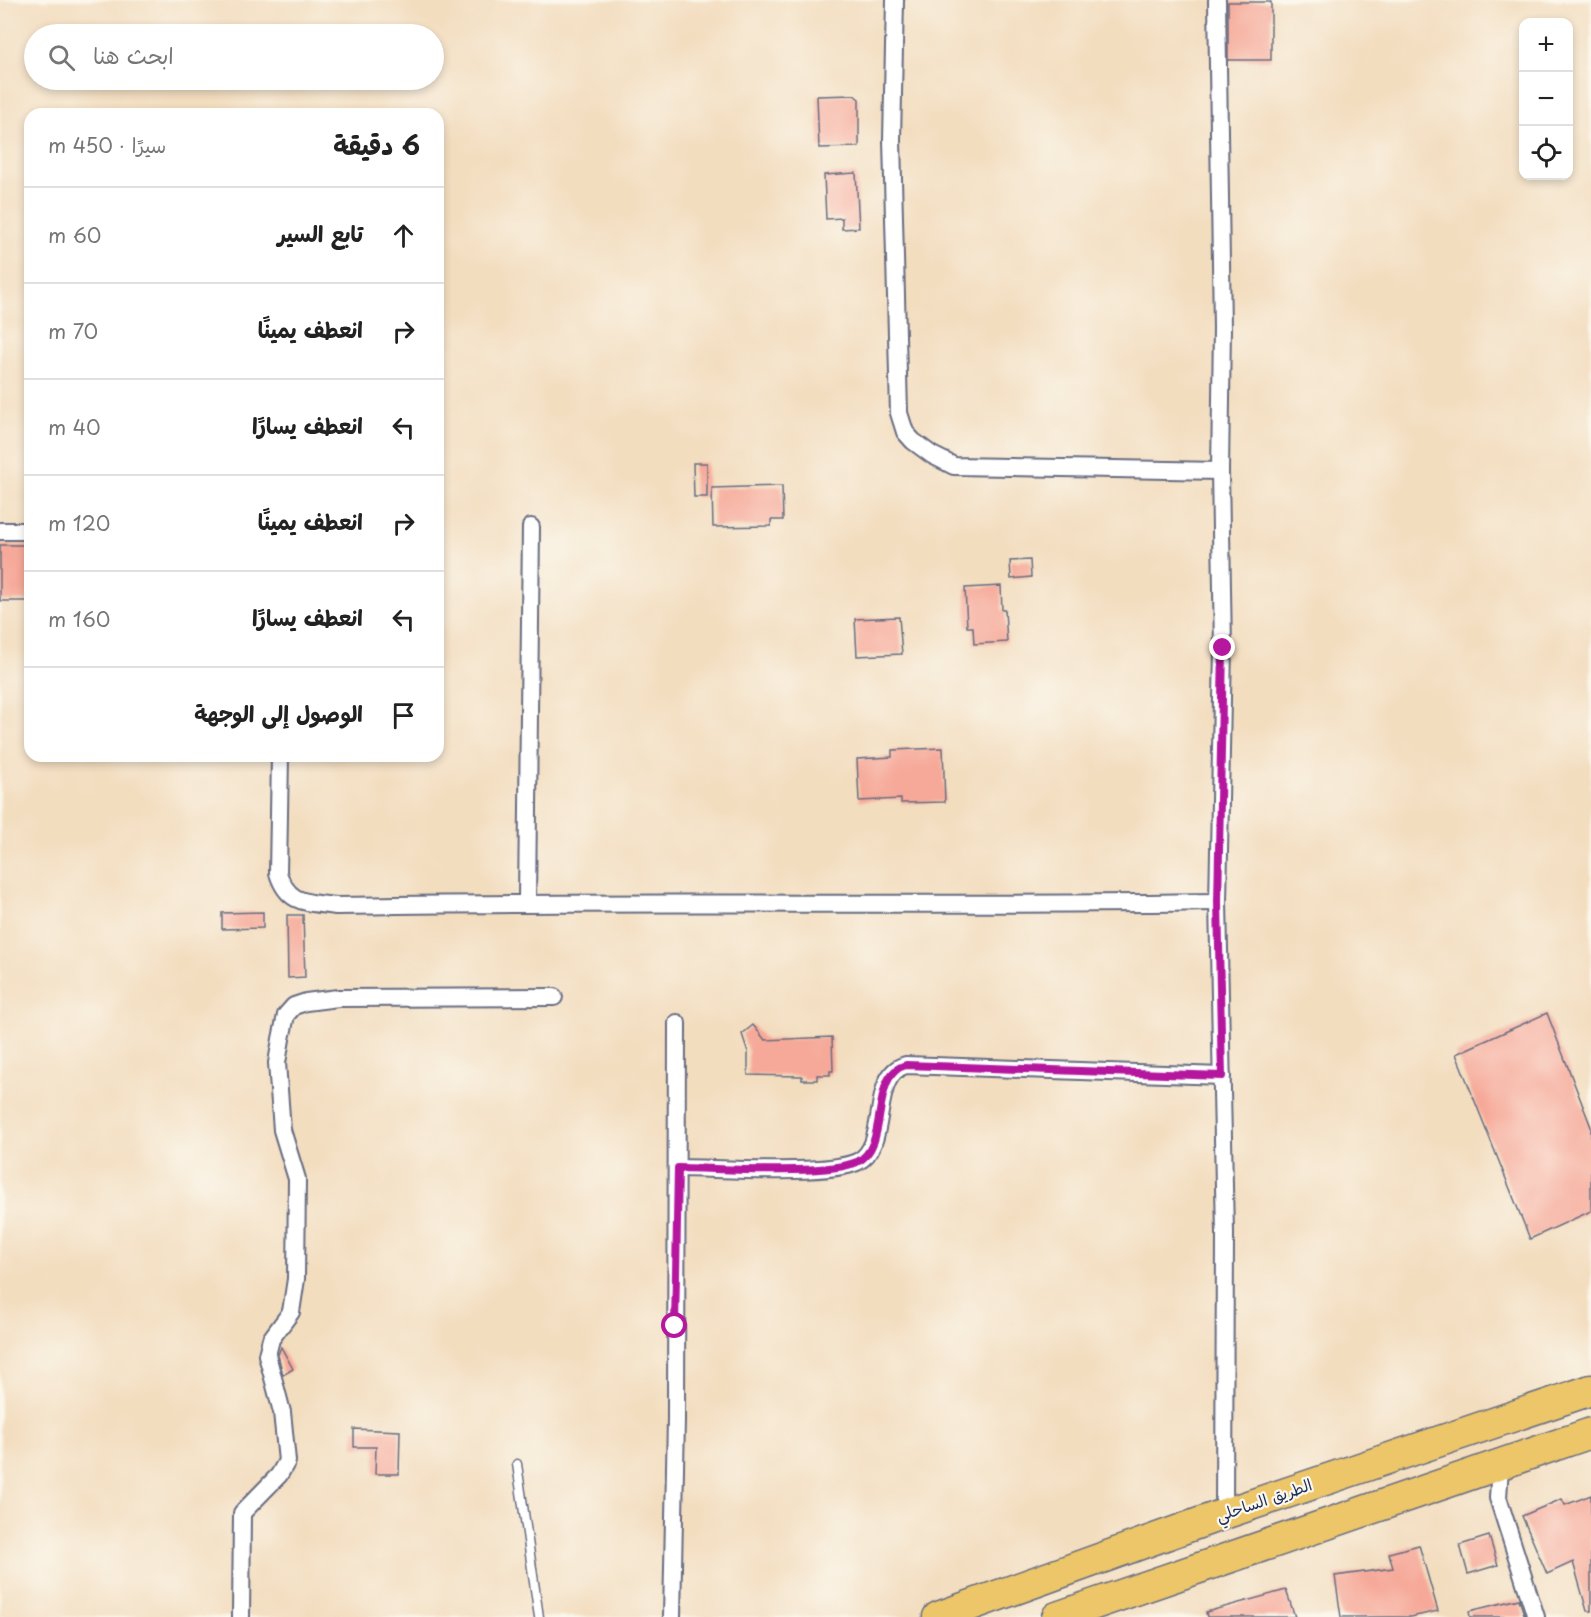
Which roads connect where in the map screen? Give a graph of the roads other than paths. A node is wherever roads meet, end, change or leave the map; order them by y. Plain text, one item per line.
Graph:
1 (894, 0) edge
2 (1217, 0) edge
3 (1220, 471) junction
4 (531, 527) dead end
5 (0, 531) edge
6 (24, 531) edge
7 (280, 762) edge
8 (527, 902) junction
9 (1218, 902) junction
10 (554, 997) dead end
11 (677, 1023) dead end
12 (1222, 1076) junction
13 (678, 1168) junction
14 (1591, 1390) edge
15 (1591, 1433) edge
16 (517, 1464) dead end
17 (1500, 1466) junction
18 (1224, 1514) junction
19 (241, 1617) edge
20 (539, 1617) edge
21 (672, 1617) edge
22 (938, 1617) edge
23 (1057, 1617) edge
24 (1536, 1617) edge

1 - 3 street
2 - 3 street
3 - 9 street
4 - 8 street
5 - 6 street
7 - 8 street
8 - 9 street
9 - 12 street
10 - 19 street
11 - 13 street
12 - 13 street
12 - 18 street
13 - 21 street
14 - 18 highway, الطريق الساحلي
15 - 17 highway
16 - 20 lane
17 - 23 highway
17 - 24 street
18 - 22 highway, الطريق الساحلي

